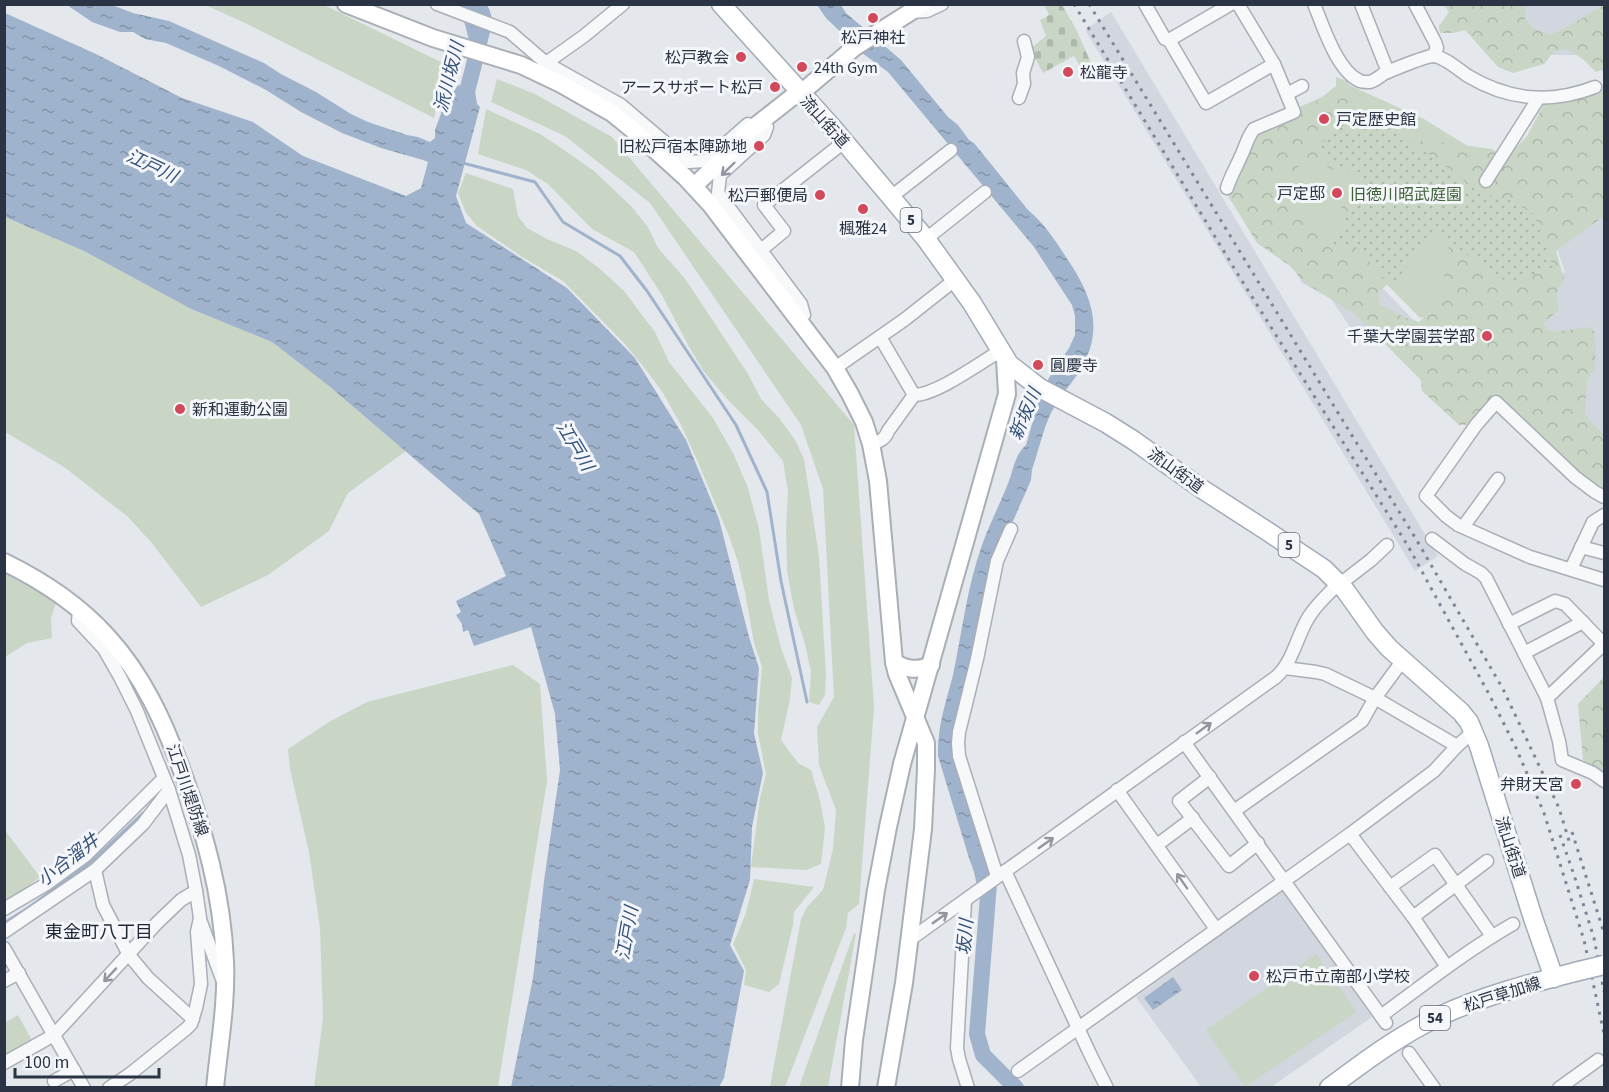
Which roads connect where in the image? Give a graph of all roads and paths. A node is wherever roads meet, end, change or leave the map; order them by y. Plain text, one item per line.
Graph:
1 (346, 4) edge
2 (437, 4) edge
3 (623, 4) edge
4 (721, 4) edge
5 (942, 4) edge
6 (1144, 4) edge
7 (1231, 4) edge
8 (1238, 4) edge
9 (1314, 4) edge
10 (1360, 4) edge
11 (1415, 4) edge
12 (916, 7) edge
13 (1169, 40) junction
14 (1024, 41) dead end
15 (1433, 56) junction
16 (546, 63) junction
17 (1274, 64) junction
18 (1388, 72) junction
19 (1302, 86) dead end
20 (1595, 87) dead end
21 (801, 93) junction
22 (1287, 94) junction
23 (1019, 98) dead end
24 (1538, 99) junction
25 (768, 121) junction
26 (844, 142) junction
27 (951, 150) dead end
28 (1486, 181) dead end
29 (694, 186) junction
30 (1227, 188) dead end
31 (985, 192) dead end
32 (891, 197) junction
33 (926, 239) junction
34 (761, 250) junction
35 (956, 279) junction
36 (800, 320) junction
37 (880, 338) junction
38 (1003, 355) junction
39 (835, 368) junction
40 (1037, 386) junction
41 (1007, 394) junction
42 (914, 395) junction
43 (871, 444) junction
44 (1498, 479) dead end
45 (1605, 497) edge
46 (1605, 515) edge
47 (1463, 527) junction
48 (1011, 529) dead end
49 (1432, 539) dead end
50 (1387, 545) dead end
51 (1581, 547) junction
52 (1605, 553) edge
53 (4, 562) edge
54 (1571, 569) junction
55 (1605, 580) edge
56 (1340, 584) junction
57 (79, 609) junction
58 (1583, 622) junction
59 (1509, 624) junction
60 (1605, 644) edge
61 (1524, 653) junction
62 (1403, 660) junction
63 (894, 662) junction
64 (931, 665) junction
65 (1285, 668) junction
66 (1375, 698) junction
67 (1547, 698) junction
68 (915, 718) junction
69 (1474, 731) junction
70 (1184, 742) junction
71 (1457, 746) junction
72 (1210, 777) junction
73 (1605, 781) edge
74 (166, 784) junction
75 (1117, 790) junction
76 (1234, 811) junction
77 (1193, 818) junction
78 (1350, 834) junction
79 (1258, 843) junction
80 (1157, 845) junction
81 (1487, 861) dead end
82 (95, 870) junction
83 (1001, 873) junction
84 (1284, 881) junction
85 (1456, 886) junction
86 (1390, 887) junction
87 (196, 891) junction
88 (968, 898) junction
89 (4, 909) edge
90 (1413, 917) junction
91 (200, 918) junction
92 (1512, 924) dead end
93 (1216, 929) junction
94 (4, 932) edge
95 (1492, 936) junction
96 (908, 941) junction
97 (4, 948) edge
98 (129, 955) junction
99 (1605, 965) edge
100 (1447, 967) junction
101 (19, 973) junction
102 (1554, 978) junction
103 (4, 981) edge
104 (225, 988) junction
105 (193, 1019) junction
106 (1078, 1029) junction
107 (54, 1035) junction
108 (1409, 1053) dead end
109 (1598, 1060) dead end
110 (4, 1063) edge
111 (74, 1071) junction
112 (1018, 1071) dead end
113 (54, 1081) dead end
114 (84, 1088) edge
115 (109, 1088) edge
116 (215, 1088) edge
117 (850, 1088) edge
118 (886, 1088) edge
119 (968, 1088) edge
120 (1107, 1088) edge
121 (1329, 1088) edge
122 (1434, 1088) edge
123 (1559, 1088) edge

1 - 29 street
2 - 16 street
3 - 16 street
4 - 21 main road, 流山街道 / 5
5 - 12 street
6 - 13 street
7 - 13 street
8 - 17 street
9 - 18 street
10 - 18 street
11 - 15 street
12 - 21 street
13 - 17 street
14 - 23 street
15 - 18 street
15 - 24 street
16 - 25 street
17 - 22 street
19 - 22 street
20 - 24 street
21 - 25 street
21 - 26 main road, 流山街道 / 5
22 - 30 street
24 - 28 street
25 - 29 street
25 -> 34 street
26 - 32 main road, 流山街道 / 5
26 - 34 street
27 - 32 street
29 - 36 street
31 - 33 street
32 - 33 main road, 流山街道 / 5
33 - 35 main road, 流山街道 / 5
34 - 36 street
35 - 37 street
35 - 38 main road, 流山街道 / 5
36 - 39 street
37 - 39 street
37 - 42 street
38 - 40 main road, 流山街道 / 5
38 - 41 street
38 - 42 street
39 - 43 street
40 - 41 street
40 - 56 main road, 流山街道 / 5
41 - 64 street
42 - 43 street
43 - 63 street
44 - 47 street
45 - 47 street
46 - 51 street
47 - 54 street
48 - 83 street
49 - 59 street
50 - 56 street
51 - 52 street
51 - 54 street
53 - 57 street, 江戸川堤防線
54 - 55 street
56 - 62 main road, 流山街道 / 5
56 - 65 street
57 - 74 street
57 - 104 street, 江戸川堤防線
58 - 59 street
58 - 60 street
58 - 61 street
59 - 61 street
60 - 67 street
61 - 67 street
62 - 66 street
62 - 69 main road, 流山街道 / 5
63 - 64 street
63 - 68 street
64 - 68 street
65 - 66 street
70 -> 65 street
66 - 71 street
66 - 76 street
67 - 73 street
68 - 96 street
68 - 117 street
69 - 71 street
69 - 102 main road, 流山街道 / 5
70 - 72 street
70 - 75 street
71 - 78 street
72 - 76 street
72 - 77 street
74 - 82 street
74 - 87 street
74 - 89 street
75 - 80 street
83 -> 75 street
76 - 79 street
77 - 79 street
77 - 80 street
78 - 84 street
78 - 86 street
79 - 84 street
93 -> 80 street
81 - 85 street
82 - 94 street
82 - 98 street
83 - 88 street
83 - 106 street
84 - 93 street
84 - 100 street
85 - 86 street
85 - 90 street
85 - 95 street
86 - 90 street
87 - 91 street
87 - 98 street
96 -> 88 street
88 - 119 street
90 - 100 street
91 - 104 street
91 - 105 street
92 - 95 street
93 - 106 street
95 - 100 street
96 - 118 street
97 - 101 street
98 - 105 street
98 -> 107 street
99 - 102 main road, 松戸草加線, bridge
101 - 103 street
101 - 107 street
102 - 121 main road, 松戸草加線 / 54
104 - 116 street, 江戸川堤防線
105 - 115 street
106 - 112 street
106 - 120 street
107 - 110 street
107 - 111 street
108 - 122 street
109 - 123 street
111 - 113 street
111 - 114 street

